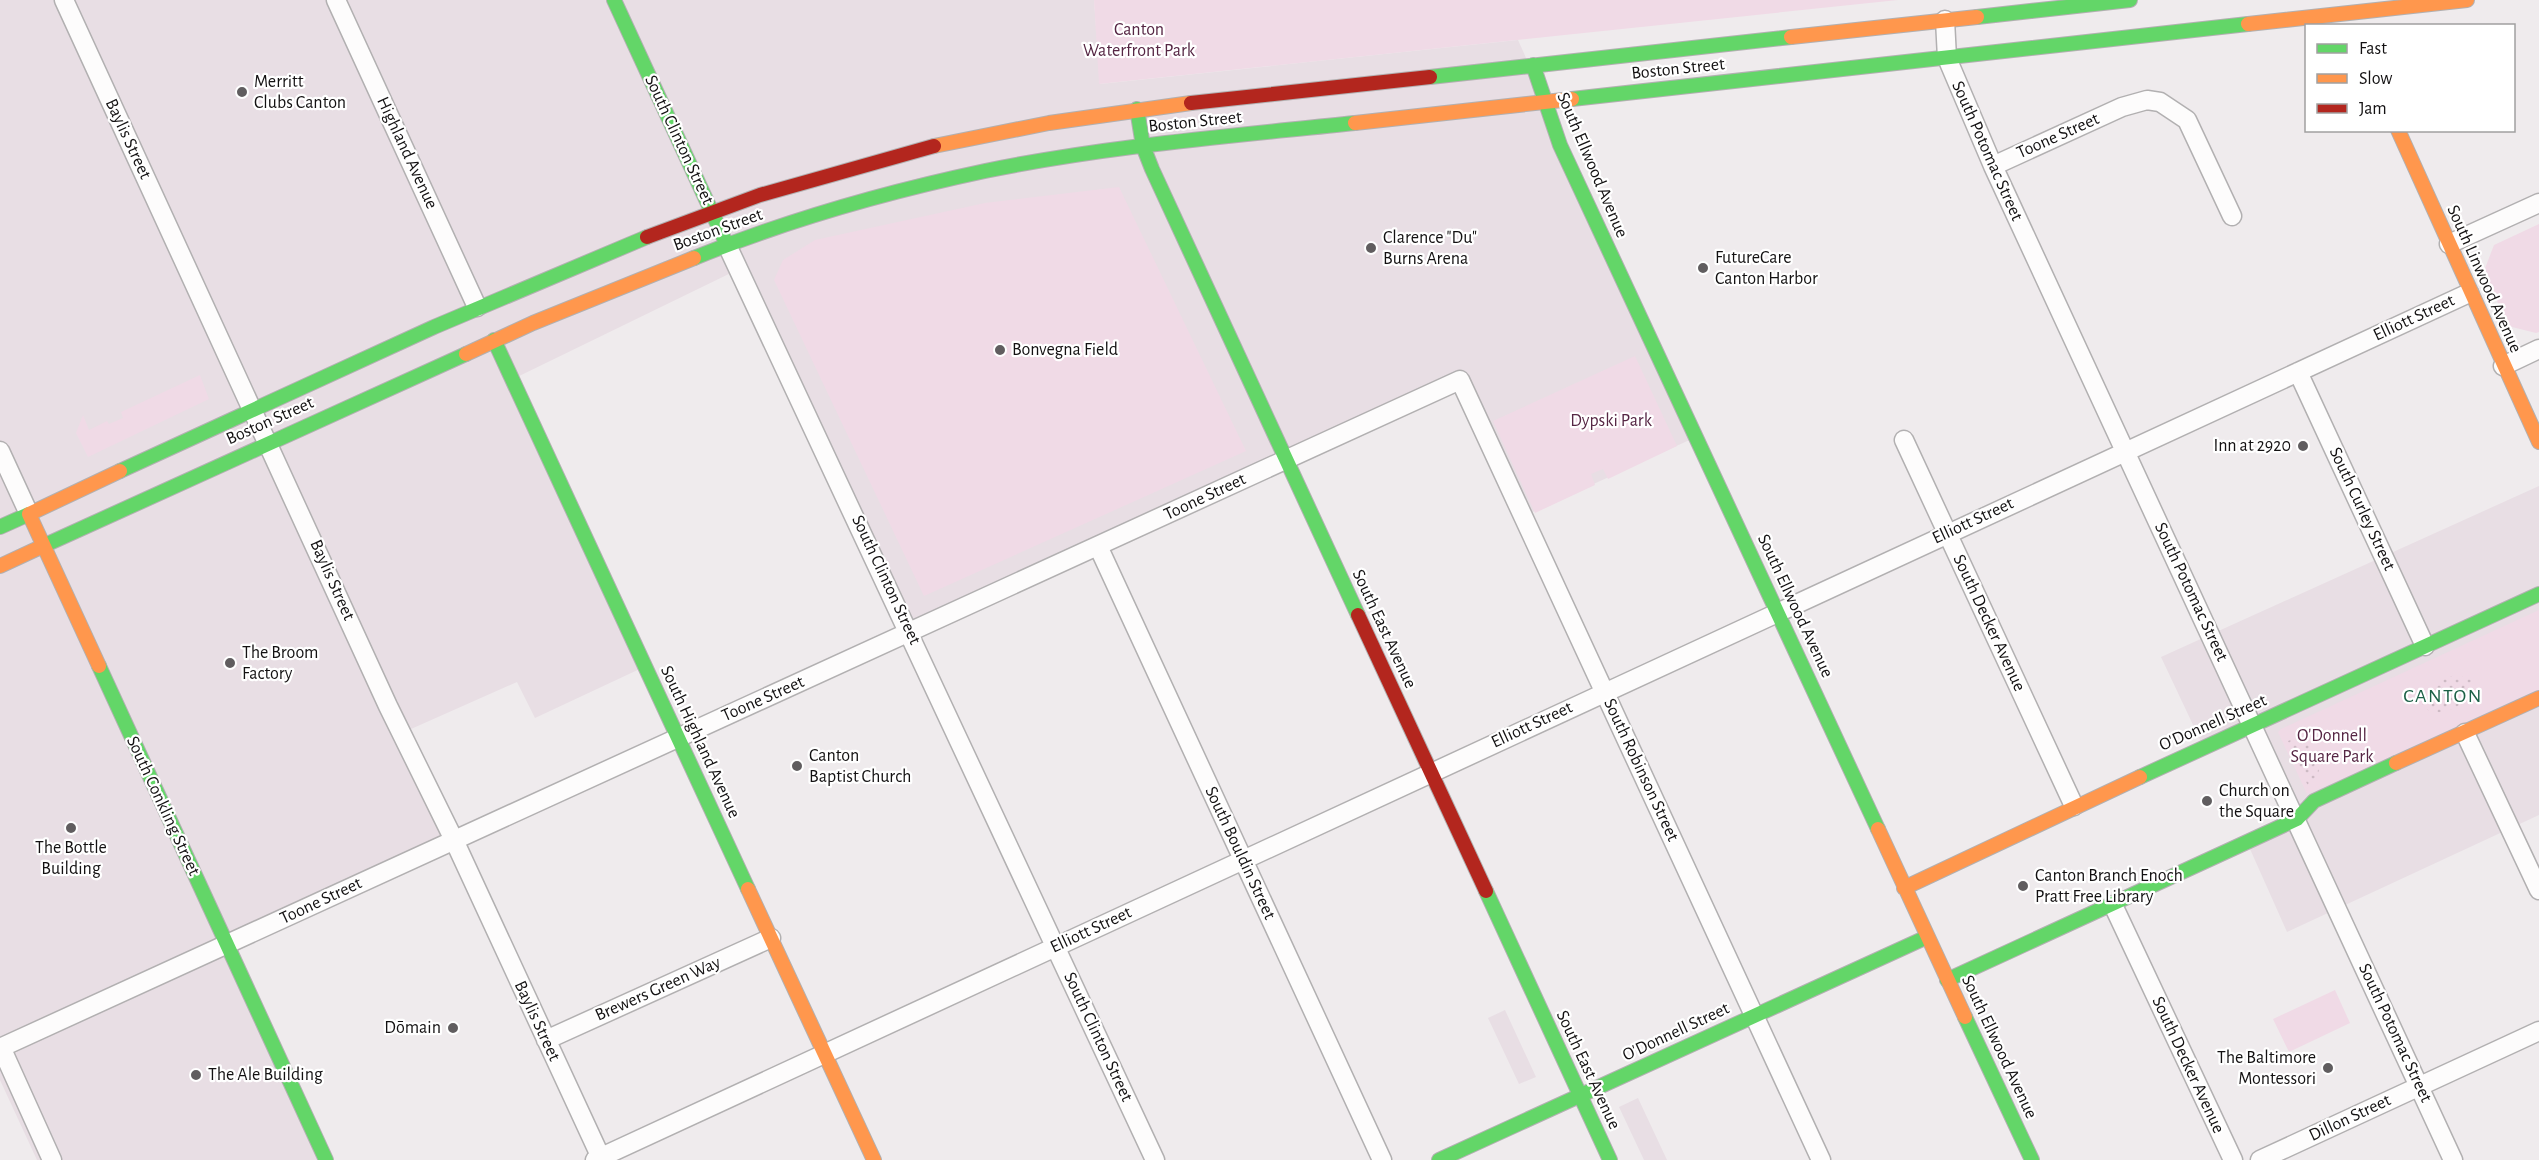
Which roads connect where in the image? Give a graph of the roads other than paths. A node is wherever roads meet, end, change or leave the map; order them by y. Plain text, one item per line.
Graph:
1 (64, 0) edge
2 (336, 0) edge
3 (614, 0) edge
4 (2130, 0) edge
5 (2339, 0) edge
6 (2467, 0) edge
7 (1945, 20) junction
8 (2348, 20) edge
9 (2305, 24) edge
10 (2306, 24) edge
11 (1947, 58) junction
12 (1533, 65) junction
13 (1545, 102) junction
14 (1137, 109) junction
15 (2399, 132) edge
16 (1143, 146) junction
17 (1993, 166) junction
18 (2539, 203) edge
19 (712, 212) junction
20 (2232, 216) dead end
21 (2449, 244) junction
22 (727, 245) junction
23 (2469, 293) junction
24 (477, 307) junction
25 (494, 340) junction
26 (2539, 349) edge
27 (2503, 366) junction
28 (2298, 372) junction
29 (1460, 380) joint
30 (254, 409) junction
31 (1904, 440) dead end
32 (268, 442) junction
33 (2539, 442) edge
34 (0, 451) edge
35 (2125, 451) junction
36 (1286, 460) junction
37 (29, 514) junction
38 (0, 527) edge
39 (1947, 533) junction
40 (43, 546) junction
41 (1098, 546) junction
42 (0, 566) edge
43 (2539, 594) edge
44 (1778, 610) junction
45 (910, 632) junction
46 (2425, 646) junction
47 (1605, 691) junction
48 (2539, 698) edge
49 (2253, 724) junction
50 (2465, 733) junction
51 (678, 738) junction
52 (1431, 772) junction
53 (2074, 806) junction
54 (2297, 819) junction
55 (454, 840) junction
56 (1243, 859) junction
57 (1904, 888) junction
58 (2539, 890) edge
59 (2113, 905) junction
60 (1927, 937) junction
61 (771, 938) junction
62 (226, 944) junction
63 (1057, 946) junction
64 (1947, 980) junction
65 (1755, 1016) junction
66 (2539, 1031) edge
67 (546, 1040) junction
68 (0, 1047) edge
69 (825, 1053) junction
70 (2420, 1086) junction
71 (1580, 1096) junction
72 (599, 1159) edge
73 (51, 1160) edge
74 (326, 1160) edge
75 (874, 1160) edge
76 (1155, 1160) edge
77 (1382, 1160) edge
78 (1439, 1160) edge
79 (1610, 1160) edge
80 (1821, 1160) edge
81 (2032, 1160) edge
82 (2233, 1160) edge
83 (2260, 1160) edge
84 (2453, 1160) edge

1 - 30 street, Baylis Street
2 - 24 street, Highland Avenue
3 - 19 main road, South Clinton Street
4 - 7 main road, Boston Street
5 - 8 main road
6 - 8 main road, Boston Street
7 - 11 street, South Potomac Street
7 - 12 main road, Boston Street
8 - 10 main road, Boston Street
9 - 11 main road, Boston Street
11 - 13 main road, Boston Street
11 - 17 street, South Potomac Street
12 - 13 main road, South Ellwood Avenue
12 - 14 main road, Boston Street
13 - 16 main road, Boston Street
13 - 44 main road, South Ellwood Avenue
14 - 16 main road, South East Avenue
14 - 19 main road, Boston Street
15 - 21 main road, South Linwood Avenue
16 - 22 main road, Boston Street
16 - 36 main road, South East Avenue
17 - 20 street, Toone Street
17 - 35 street, South Potomac Street
18 - 21 street
19 - 22 main road, South Clinton Street
19 - 24 main road, Boston Street
21 - 23 main road, South Linwood Avenue
22 - 25 main road, Boston Street
22 - 45 street, South Clinton Street
23 - 27 main road, South Linwood Avenue
23 - 28 street, Elliott Street
24 - 30 main road, Boston Street
25 - 32 main road, Boston Street
25 - 51 main road, South Highland Avenue
26 - 27 street
27 - 33 main road, South Linwood Avenue
28 - 35 street, Elliott Street
28 - 46 street, South Curley Street
29 - 36 street, Toone Street
29 - 47 street, South Robinson Street
30 - 32 street, Baylis Street
30 - 37 main road, Boston Street
31 - 39 street, South Decker Avenue
32 - 40 main road, Boston Street
32 - 55 street, Baylis Street
34 - 37 street, South Conkling Street
35 - 39 street, Elliott Street
35 - 49 street, South Potomac Street
36 - 41 street, Toone Street
36 - 52 main road, South East Avenue
37 - 38 main road, Boston Street
37 - 40 main road, South Conkling Street
39 - 44 street, Elliott Street
39 - 53 street, South Decker Avenue
40 - 42 main road, Boston Street
40 - 62 main road, South Conkling Street
41 - 45 street, Toone Street
41 - 56 street, South Bouldin Street
43 - 46 main road, O'Donnell Street
44 - 47 street, Elliott Street
44 - 57 main road, South Ellwood Avenue
45 - 51 street, Toone Street
45 - 63 street, South Clinton Street
46 - 49 main road, O'Donnell Street
47 - 52 street, Elliott Street
47 - 65 street, South Robinson Street
48 - 50 main road
49 - 53 main road, O'Donnell Street
49 - 54 street, South Potomac Street
50 - 54 main road
50 - 58 street
51 - 55 street, Toone Street
51 - 61 main road, South Highland Avenue
52 - 56 street, Elliott Street
52 - 71 main road, South East Avenue
53 - 57 main road, O'Donnell Street
54 - 59 main road
54 - 70 street, South Potomac Street
55 - 62 street, Toone Street
55 - 67 street, Baylis Street
56 - 63 street, Elliott Street
56 - 77 street, South Bouldin Street
57 - 60 main road, South Ellwood Avenue
59 - 64 main road
59 - 82 street, South Decker Avenue
60 - 64 main road, South Ellwood Avenue
60 - 65 main road, O'Donnell Street
61 - 67 street, Brewers Green Way
61 - 69 main road, South Highland Avenue
62 - 68 street, Toone Street
62 - 74 main road, South Conkling Street
63 - 69 street, Elliott Street
63 - 76 street, South Clinton Street
64 - 81 main road, South Ellwood Avenue
65 - 71 main road, O'Donnell Street
65 - 80 street, South Robinson Street
66 - 70 street, Dillon Street
67 - 72 street, Baylis Street
68 - 73 street
69 - 72 street, Elliott Street
69 - 75 main road, South Highland Avenue
70 - 83 street, Dillon Street
70 - 84 street, South Potomac Street
71 - 78 main road, O'Donnell Street
71 - 79 main road, South East Avenue

